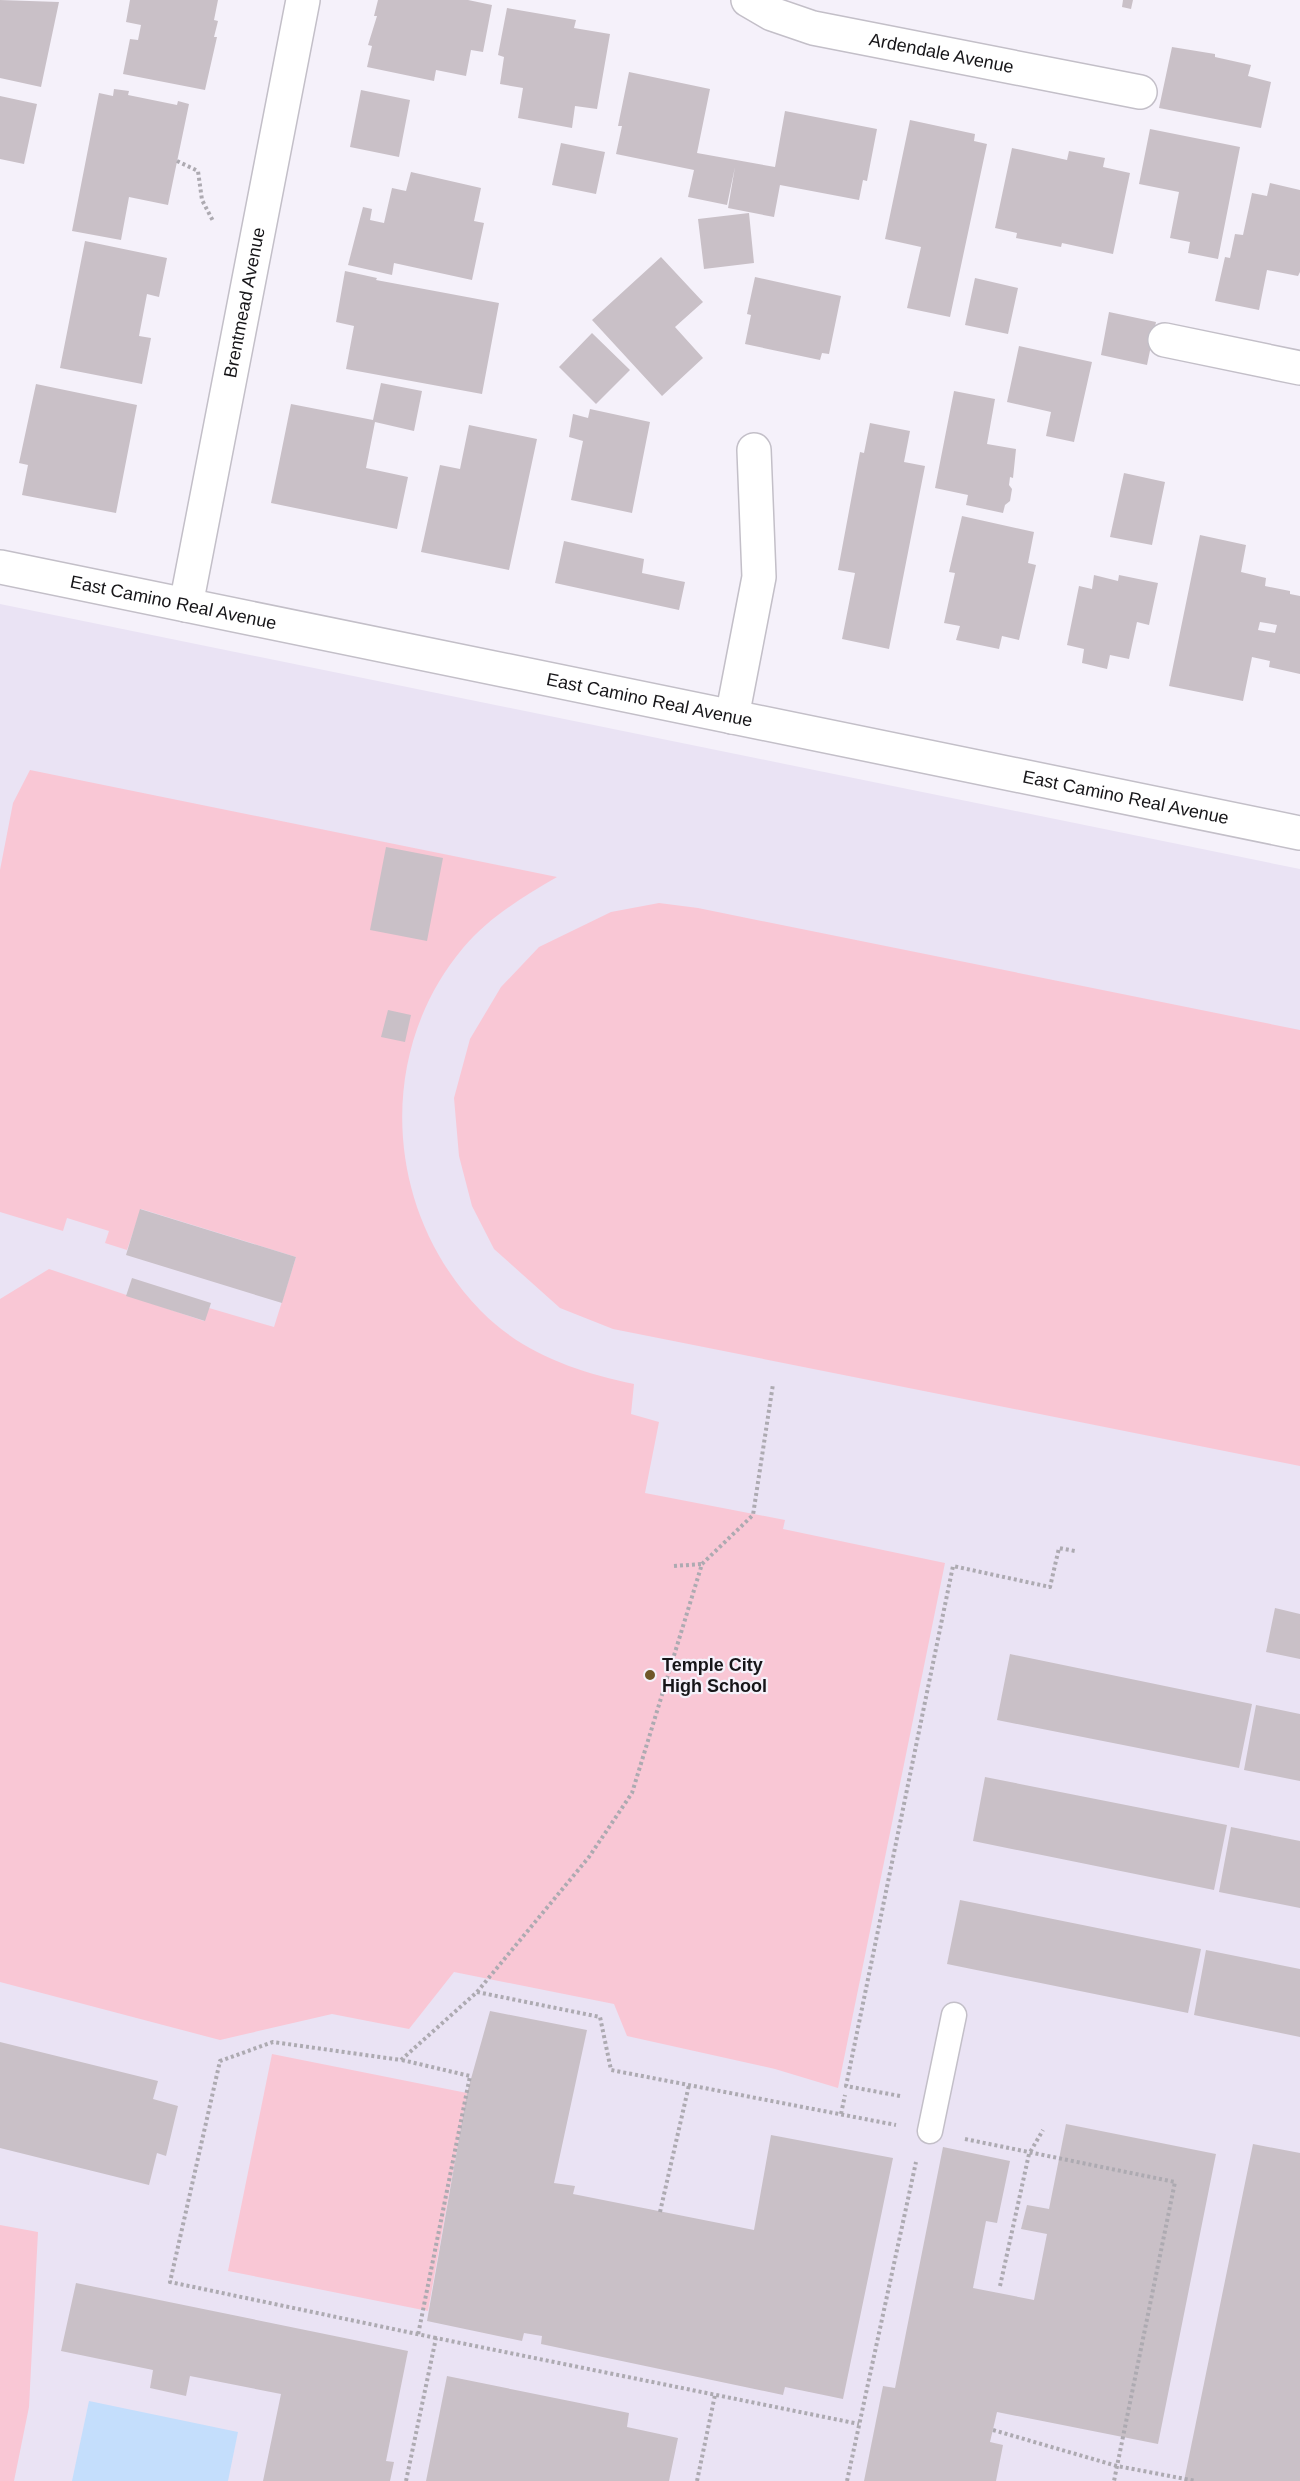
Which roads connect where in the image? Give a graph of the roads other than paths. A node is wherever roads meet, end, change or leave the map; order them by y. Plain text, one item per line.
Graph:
1 (303, 0) edge
2 (748, 0) edge
3 (1140, 92) dead end
4 (1165, 340) dead end
5 (1300, 368) edge
6 (754, 450) dead end
7 (0, 567) edge
8 (186, 605) junction
9 (732, 717) junction
10 (1300, 833) edge
11 (954, 2015) dead end
12 (930, 2131) road end

1 - 8 street, Brentmead Avenue
2 - 3 street, Ardendale Avenue
4 - 5 street
6 - 9 street
7 - 8 street, East Camino Real Avenue
8 - 9 street, East Camino Real Avenue
9 - 10 street, East Camino Real Avenue
11 - 12 lane

